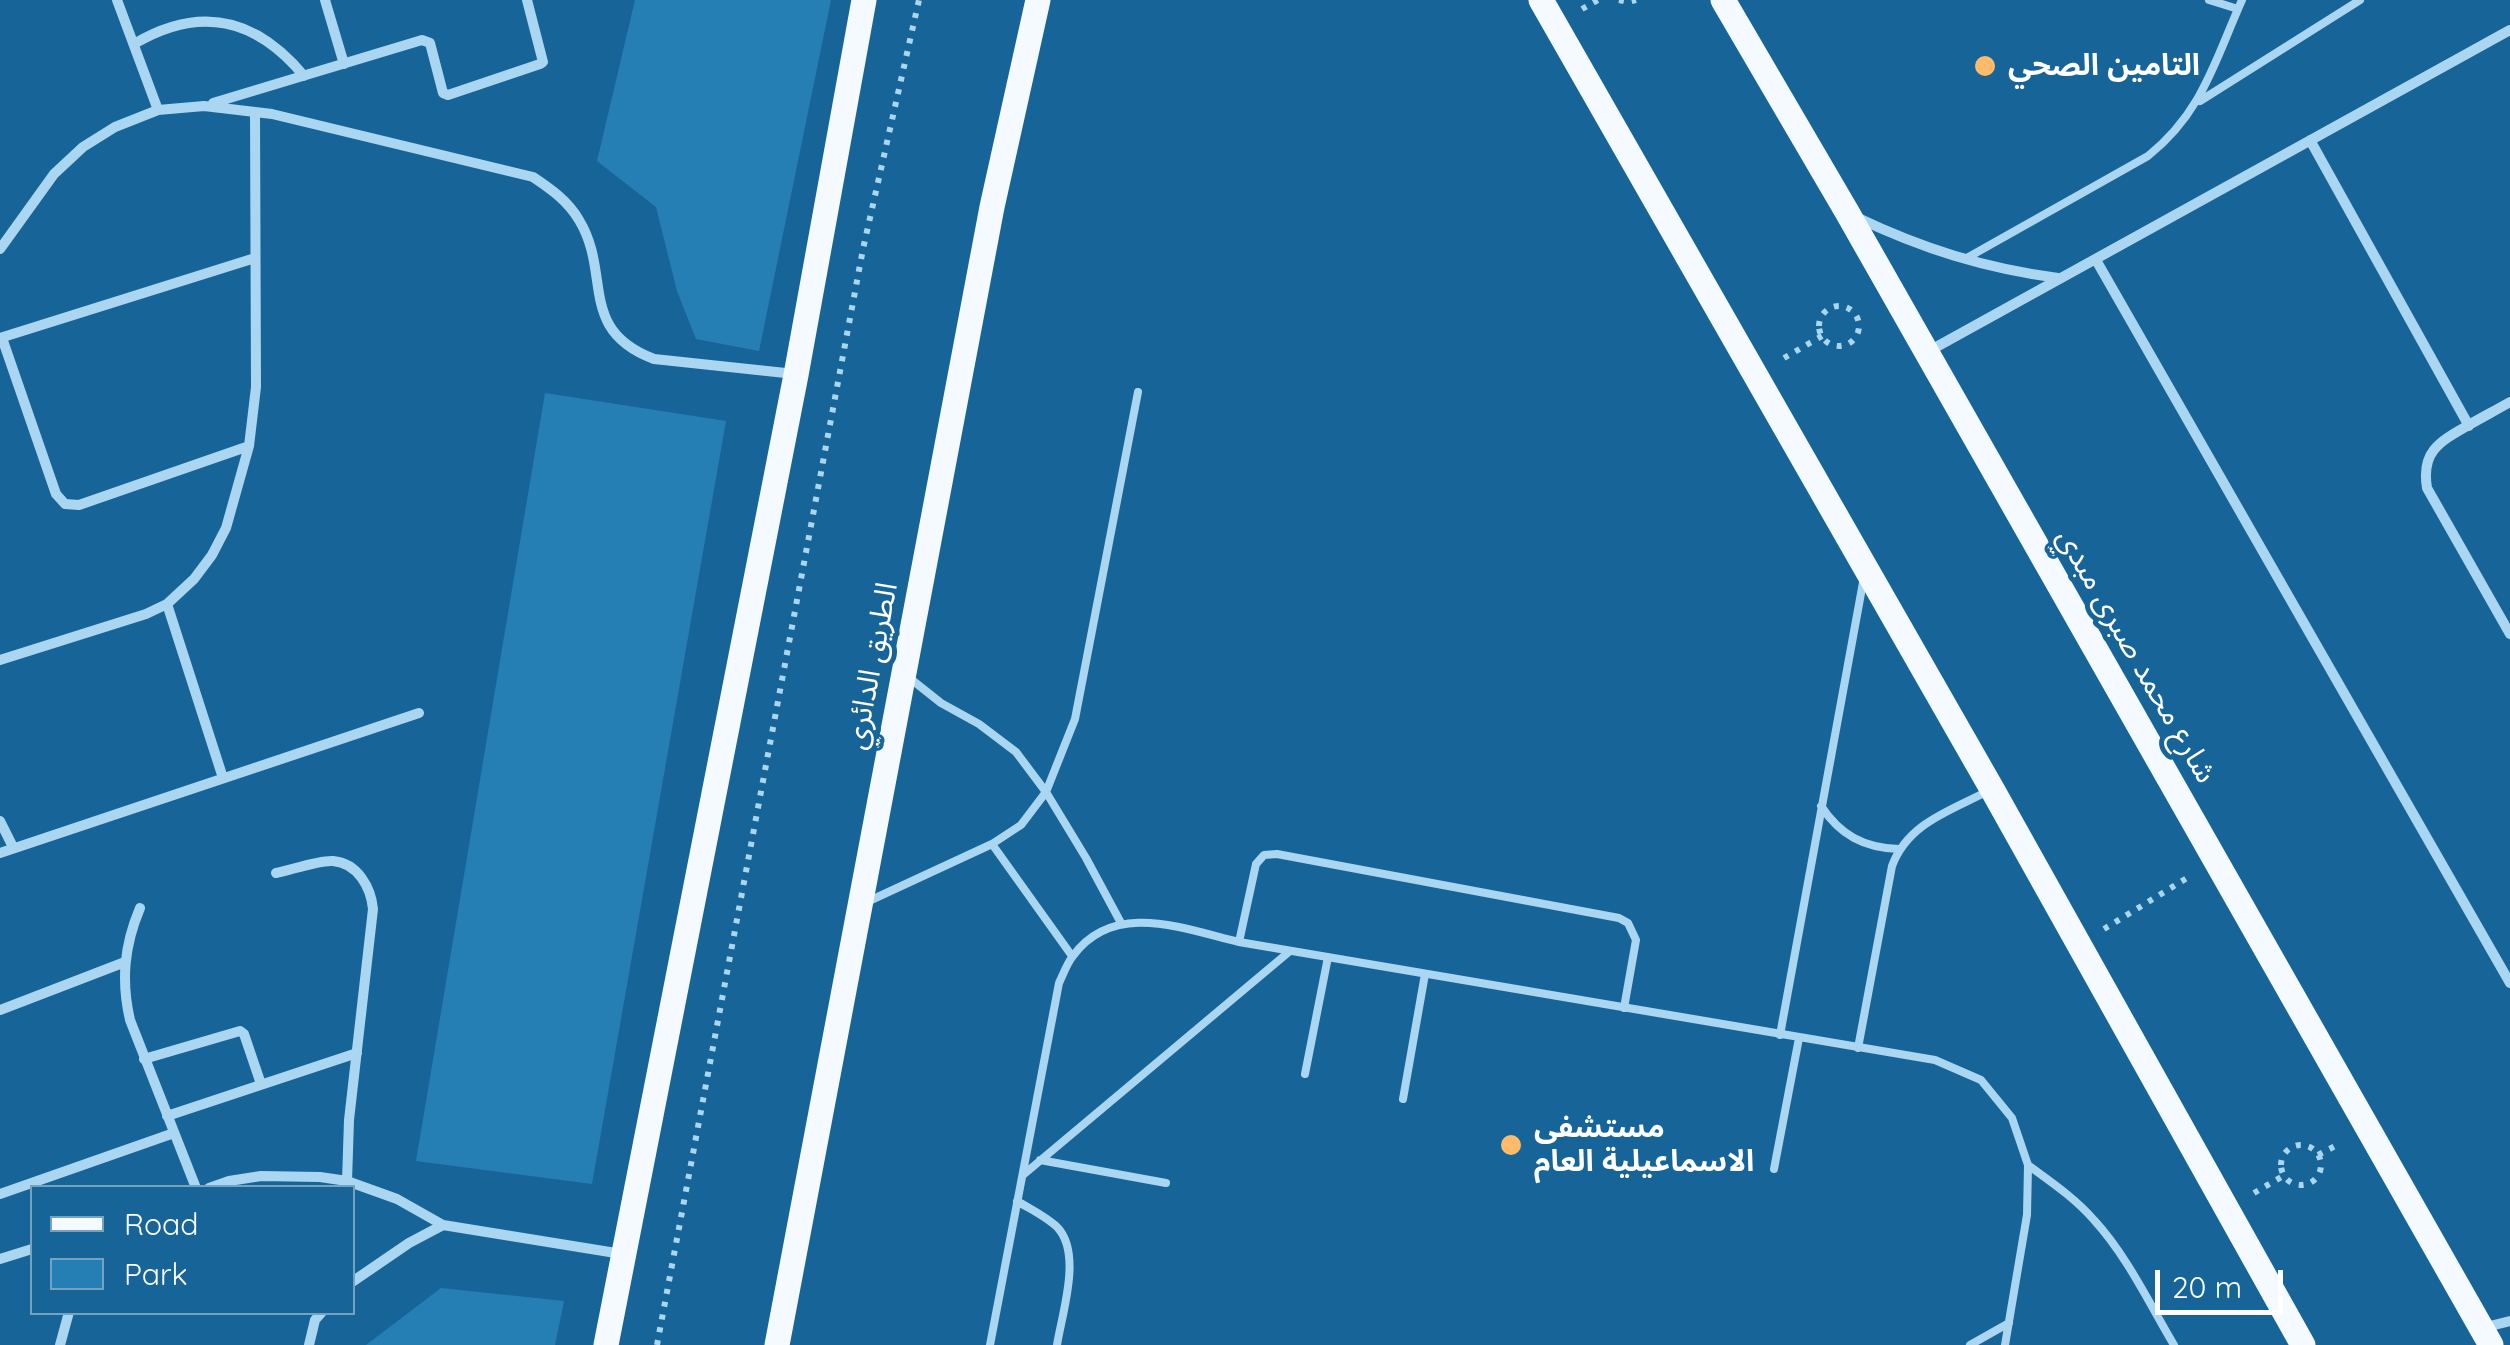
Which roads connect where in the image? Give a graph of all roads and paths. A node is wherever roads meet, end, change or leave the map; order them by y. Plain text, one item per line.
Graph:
1 (118, 0) edge
2 (326, 0) edge
3 (528, 0) edge
4 (864, 0) edge
5 (919, 0) edge
6 (1038, 0) edge
7 (1541, 0) edge
8 (1619, 0) edge
9 (1636, 0) edge
10 (1724, 0) edge
11 (2209, 0) edge
12 (2360, 0) edge
13 (2240, 4) edge
14 (2510, 30) edge
15 (134, 44) junction
16 (344, 64) junction
17 (304, 76) junction
18 (2196, 103) junction
19 (204, 106) junction
20 (158, 110) junction
21 (255, 112) junction
22 (2310, 140) junction
23 (1847, 212) junction
24 (0, 249) edge
25 (255, 258) junction
26 (1963, 260) junction
27 (2096, 260) junction
28 (2059, 278) junction
29 (1, 338) edge
30 (1839, 346) joint
31 (1926, 353) junction
32 (796, 374) junction
33 (1138, 392) dead end
34 (2510, 402) edge
35 (2468, 426) junction
36 (248, 446) junction
37 (1865, 570) junction
38 (167, 604) junction
39 (2510, 634) edge
40 (0, 660) edge
41 (904, 674) junction
42 (419, 713) dead end
43 (223, 778) junction
44 (1992, 789) junction
45 (1046, 792) junction
46 (1820, 806) junction
47 (0, 821) edge
48 (992, 844) junction
49 (13, 848) junction
50 (1898, 849) junction
51 (0, 853) edge
52 (2215, 861) junction
53 (276, 873) dead end
54 (860, 904) junction
55 (140, 908) dead end
56 (1121, 923) junction
57 (1239, 942) junction
58 (2078, 945) junction
59 (1290, 951) junction
60 (1072, 956) junction
61 (1328, 957) junction
62 (124, 962) junction
63 (1425, 974) junction
64 (2510, 983) edge
65 (1624, 1008) junction
66 (0, 1010) edge
67 (1780, 1035) junction
68 (1799, 1038) junction
69 (1858, 1048) junction
70 (357, 1053) junction
71 (144, 1058) junction
72 (1305, 1074) dead end
73 (262, 1084) junction
74 (1403, 1100) dead end
75 (167, 1116) junction
76 (174, 1133) junction
77 (1040, 1160) junction
78 (2028, 1166) junction
79 (1774, 1169) dead end
80 (294, 1175) junction
81 (1022, 1175) junction
82 (347, 1181) junction
83 (1166, 1183) dead end
84 (195, 1185) edge
85 (218, 1185) edge
86 (293, 1185) edge
87 (2301, 1185) joint
88 (0, 1194) edge
89 (1018, 1201) junction
90 (443, 1225) junction
91 (30, 1250) edge
92 (623, 1254) junction
93 (0, 1260) edge
94 (355, 1280) edge
95 (68, 1315) edge
96 (316, 1315) edge
97 (2510, 1320) edge
98 (2009, 1323) junction
99 (2486, 1337) edge
100 (60, 1345) edge
101 (309, 1345) edge
102 (606, 1345) edge
103 (657, 1345) edge
104 (777, 1345) edge
105 (990, 1345) edge
106 (1057, 1345) edge
107 (1970, 1345) edge
108 (2005, 1345) edge
109 (2174, 1345) edge
110 (2303, 1345) edge

1 - 15 street
2 - 16 street
3 - 16 street
4 - 32 main road
5 - 103 path
6 - 41 main road, الطريق الدائري
7 - 37 main road
8 - 9 path
10 - 23 main road, شارع محمد صبرى مبدي
11 - 13 lane
12 - 18 lane
13 - 18 lane
14 - 22 street
15 - 17 street
15 - 20 street
16 - 17 street
17 - 19 street
18 - 26 lane
19 - 20 street
19 - 21 street
20 - 24 street
21 - 25 street
21 - 32 street
22 - 27 street
22 - 35 street
23 - 26 street
23 - 31 main road, شارع محمد صبرى مبدي
25 - 29 street
25 - 36 street
26 - 28 street
27 - 28 street
27 - 64 street
28 - 31 street
29 - 36 street
30 - 30 path
31 - 52 main road, شارع محمد صبرى مبدي
32 - 92 main road
33 - 45 lane
34 - 35 street
35 - 39 street
36 - 38 street
37 - 44 main road
37 - 46 lane
38 - 40 street
38 - 43 street
41 - 45 lane
41 - 54 main road, الطريق الدائري
42 - 43 street
43 - 49 street
44 - 50 lane
44 - 58 main road
45 - 48 lane
45 - 56 lane
46 - 50 lane
46 - 67 lane
47 - 49 street
48 - 54 lane
48 - 60 lane
49 - 51 street
50 - 69 lane
52 - 58 path
52 - 99 main road, شارع محمد صبرى مبدي
53 - 70 street
54 - 104 main road, الطريق الدائري
55 - 62 street
56 - 57 lane
56 - 60 lane
57 - 59 lane
57 - 65 lane
58 - 110 main road
59 - 61 lane
59 - 77 lane
60 - 81 lane
61 - 63 lane
61 - 72 lane
62 - 66 street
62 - 71 street
63 - 65 lane
63 - 74 lane
65 - 67 lane
67 - 68 lane
68 - 69 lane
68 - 79 lane
69 - 78 lane
70 - 73 street
70 - 82 street
71 - 73 street
71 - 75 street
73 - 75 street
75 - 76 street
76 - 84 street
76 - 88 street
77 - 81 lane
77 - 83 lane
78 - 98 lane
78 - 109 lane
80 - 82 street
80 - 85 street
80 - 86 street
81 - 89 lane
82 - 90 street
87 - 87 path
89 - 105 lane
89 - 106 lane
90 - 92 street
90 - 94 street
91 - 93 street
92 - 102 main road
95 - 100 street
96 - 101 street
97 - 99 street
98 - 107 lane
98 - 108 lane

